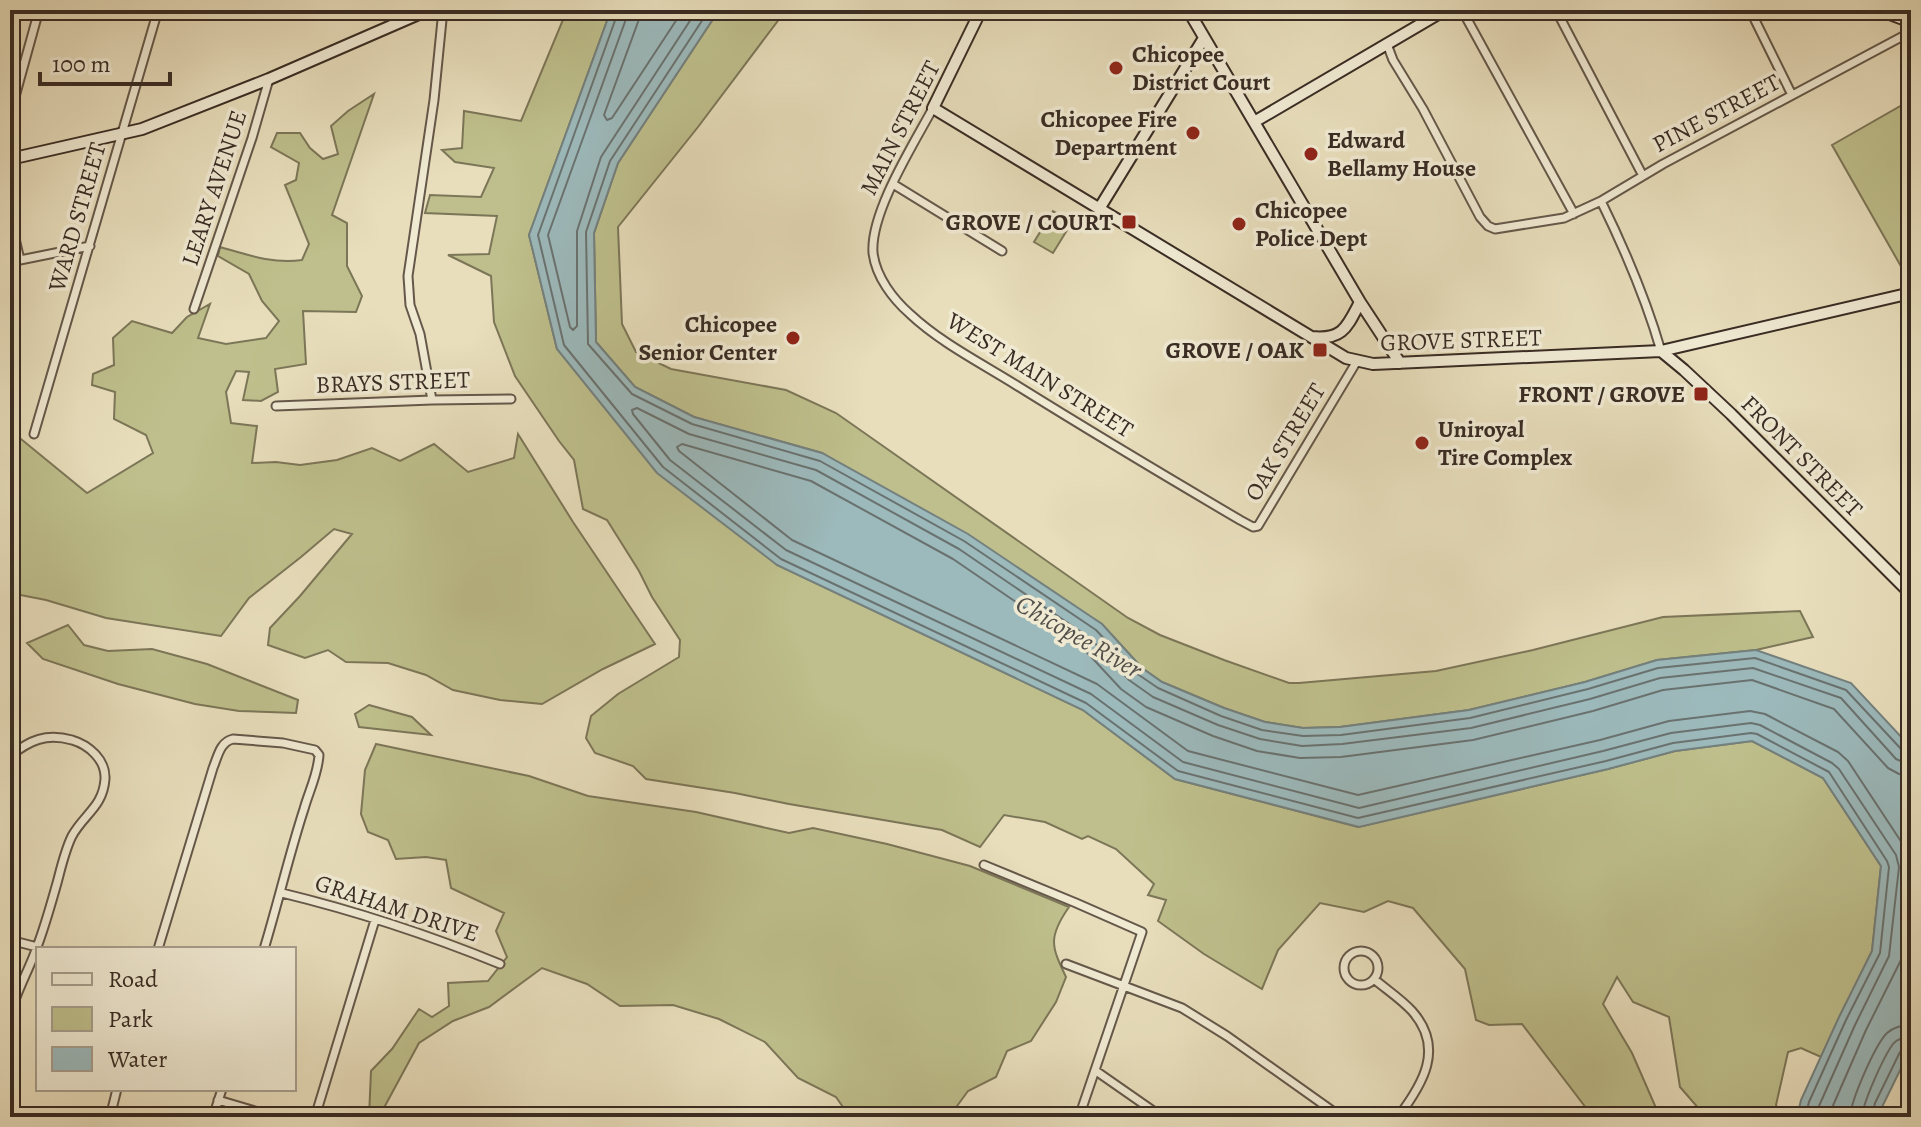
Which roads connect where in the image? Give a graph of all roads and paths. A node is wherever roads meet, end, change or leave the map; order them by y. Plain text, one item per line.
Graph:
1 (39, 10) edge
2 (158, 10) edge
3 (428, 10) edge
4 (443, 10) edge
5 (981, 10) edge
6 (1188, 10) edge
7 (1445, 10) edge
8 (1462, 10) edge
9 (1556, 10) edge
10 (1750, 10) edge
11 (1879, 10) edge
12 (1911, 24) edge
13 (1204, 38) junction
14 (1387, 44) junction
15 (269, 79) junction
16 (1792, 95) junction
17 (933, 108) junction
18 (10, 115) edge
19 (1254, 122) junction
20 (122, 134) junction
21 (10, 159) edge
22 (1643, 176) junction
23 (893, 184) junction
24 (1601, 201) junction
25 (1099, 209) junction
26 (1574, 214) junction
27 (10, 217) edge
28 (877, 222) joint
29 (90, 246) junction
30 (1002, 251) dead end
31 (20, 260) junction
32 (10, 262) edge
33 (1911, 293) edge
34 (1360, 302) junction
35 (194, 309) dead end
36 (1310, 337) junction
37 (1661, 351) junction
38 (1357, 361) junction
39 (1400, 363) junction
40 (511, 399) dead end
41 (432, 400) junction
42 (276, 406) dead end
43 (34, 434) dead end
44 (1240, 520) joint
45 (1911, 594) edge
46 (10, 756) edge
47 (984, 865) dead end
48 (282, 893) junction
49 (375, 920) junction
50 (10, 940) edge
51 (37, 947) joint
52 (159, 947) edge
53 (265, 947) edge
54 (36, 949) edge
55 (500, 964) dead end
56 (1066, 964) dead end
57 (1374, 979) junction
58 (1123, 986) junction
59 (10, 1015) edge
60 (1096, 1071) junction
61 (116, 1091) edge
62 (221, 1091) edge
63 (218, 1100) junction
64 (110, 1117) edge
65 (213, 1117) edge
66 (275, 1117) edge
67 (315, 1117) edge
68 (1079, 1117) edge
69 (1162, 1117) edge
70 (1341, 1117) edge
71 (1398, 1117) edge

1 - 18 street
2 - 20 street, WARD STREET
3 - 15 main road
4 - 41 street
5 - 17 main road, MAIN STREET
6 - 13 main road
7 - 14 main road
8 - 26 street
9 - 22 street
10 - 16 street
11 - 12 main road
12 - 16 street, PINE STREET
13 - 19 main road
13 - 25 main road
14 - 19 main road
14 - 26 street, PINE STREET
15 - 20 main road
15 - 35 street, LEARY AVENUE
16 - 22 street, PINE STREET
17 - 23 street, MAIN STREET
17 - 25 main road, GROVE STREET
19 - 34 main road
20 - 21 main road
20 - 29 street, WARD STREET
22 - 24 street, PINE STREET
23 - 28 street, MAIN STREET
23 - 30 street
24 - 26 street, PINE STREET
24 - 37 street
25 - 36 main road, GROVE STREET
27 - 31 street
28 - 44 street, WEST MAIN STREET
29 - 31 street
29 - 43 street, WARD STREET
31 - 32 street
33 - 37 main road, GROVE STREET
34 - 36 main road
34 - 39 main road
36 - 38 main road, GROVE STREET
37 - 39 main road, GROVE STREET
37 - 45 main road, FRONT STREET
38 - 39 main road, GROVE STREET
38 - 44 street, OAK STREET
40 - 41 street, BRAYS STREET
41 - 42 street, BRAYS STREET
46 - 51 street
47 - 58 street
48 - 49 street, GRAHAM DRIVE
48 - 52 street
48 - 53 street
49 - 55 street, GRAHAM DRIVE
49 - 67 street
50 - 51 street
54 - 59 street
56 - 58 street
57 - 57 street
57 - 71 street
58 - 60 street
58 - 70 street
60 - 68 street
60 - 69 street
61 - 64 street
62 - 63 street
63 - 65 street
63 - 66 street

